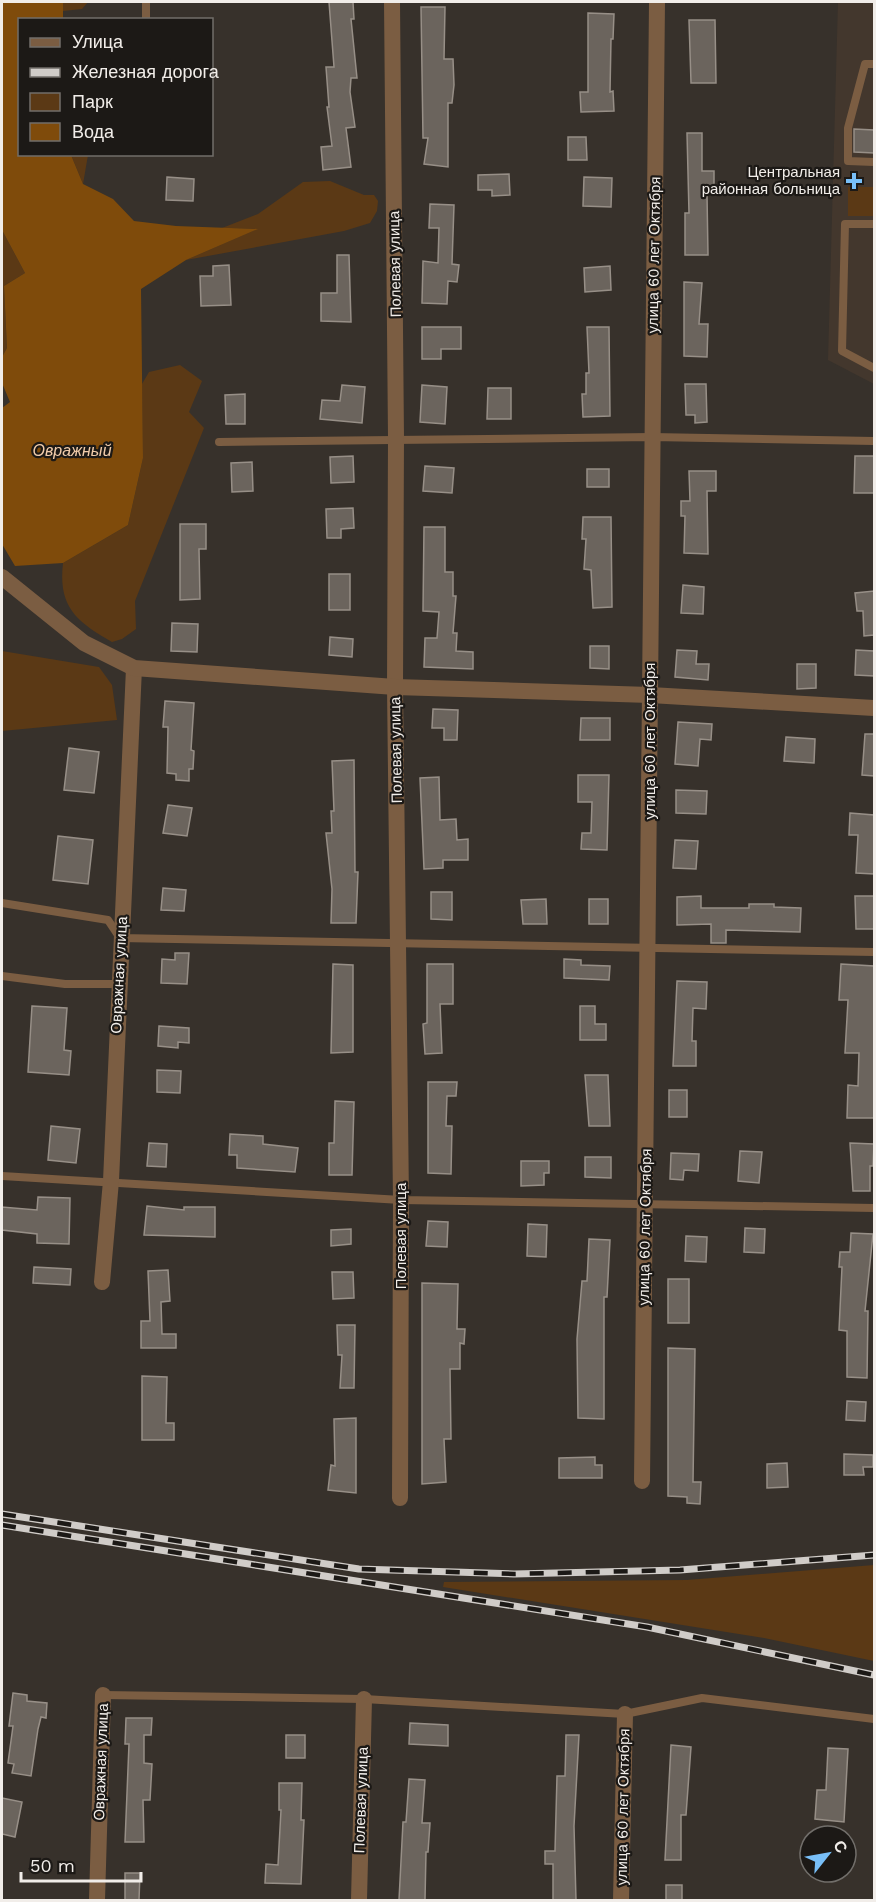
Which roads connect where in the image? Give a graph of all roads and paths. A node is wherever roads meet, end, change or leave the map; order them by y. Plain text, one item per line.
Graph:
1 (146, 2) edge
2 (392, 2) edge
3 (657, 2) edge
4 (146, 18) edge
5 (874, 64) edge
6 (874, 162) edge
7 (874, 224) edge
8 (874, 368) edge
9 (652, 437) junction
10 (396, 438) junction
11 (874, 441) edge
12 (219, 442) dead end
13 (2, 577) edge
14 (134, 668) junction
15 (395, 687) junction
16 (650, 695) junction
17 (874, 708) edge
18 (2, 903) edge
19 (120, 938) junction
20 (399, 942) junction
21 (649, 948) junction
22 (874, 952) edge
23 (2, 976) edge
24 (118, 984) junction
25 (2, 1176) edge
26 (111, 1181) junction
27 (401, 1200) junction
28 (645, 1204) junction
29 (874, 1208) edge
30 (102, 1282) dead end
31 (642, 1481) dead end
32 (400, 1498) dead end
33 (103, 1695) joint
34 (364, 1699) junction
35 (625, 1714) junction
36 (874, 1719) edge
37 (97, 1900) edge
38 (359, 1900) edge
39 (621, 1900) edge

1 - 4 lane
2 - 10 street, Полевая улица
3 - 9 street, улица 60 лет Октября
5 - 6 lane
7 - 8 lane
9 - 10 lane
9 - 11 lane
9 - 16 street, улица 60 лет Октября
10 - 12 lane
10 - 15 street, Полевая улица
13 - 14 street
14 - 15 street
14 - 19 street, Овражная улица
15 - 16 street
15 - 20 street, Полевая улица
16 - 17 street
16 - 21 street, улица 60 лет Октября
18 - 19 lane
19 - 20 lane
19 - 24 street, Овражная улица
20 - 21 lane
20 - 27 street, Полевая улица
21 - 22 lane
21 - 28 street, улица 60 лет Октября
23 - 24 lane
24 - 26 street, Овражная улица
25 - 26 lane
26 - 27 lane
26 - 30 street, Овражная улица
27 - 28 lane
27 - 32 street, Полевая улица
28 - 29 lane
28 - 31 street, улица 60 лет Октября
33 - 34 lane
33 - 37 street, Овражная улица
34 - 35 lane
34 - 38 street, Полевая улица
35 - 36 lane
35 - 39 street, улица 60 лет Октября

